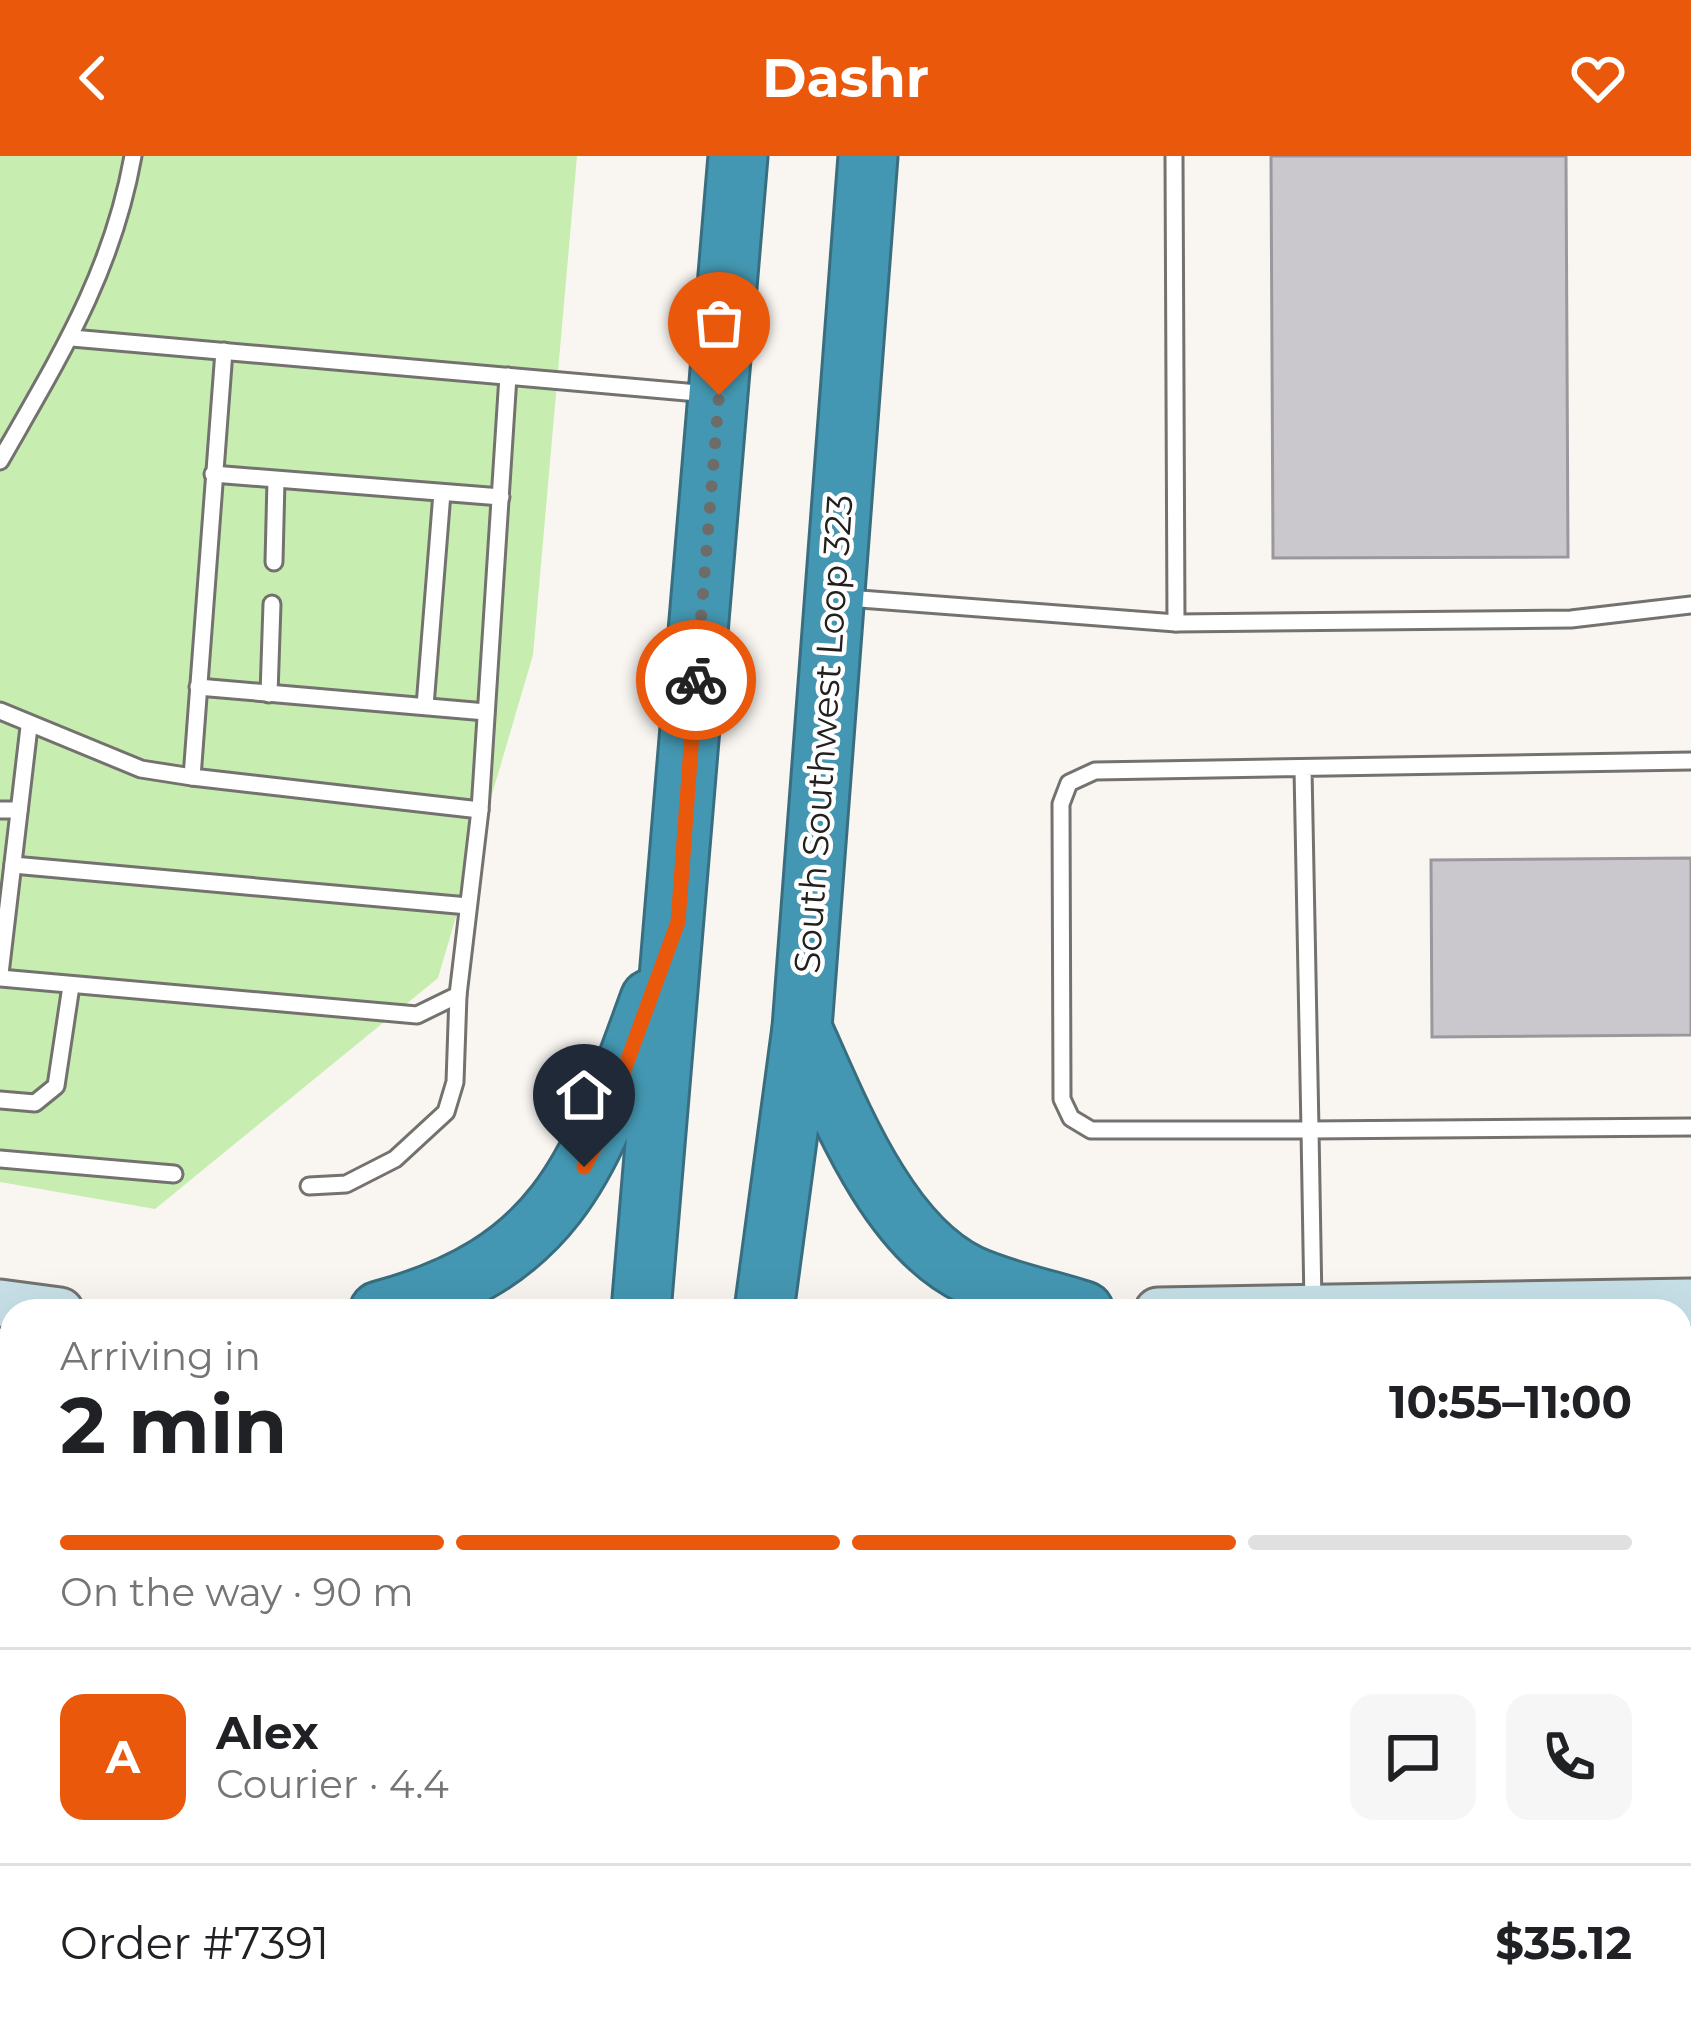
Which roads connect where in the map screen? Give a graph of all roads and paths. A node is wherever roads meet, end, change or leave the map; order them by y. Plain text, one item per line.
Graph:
1 (133, 156) edge
2 (738, 156) edge
3 (868, 156) edge
4 (1174, 156) edge
5 (72, 338) junction
6 (224, 351) junction
7 (508, 376) junction
8 (719, 395) junction
9 (0, 461) edge
10 (213, 474) junction
11 (276, 480) junction
12 (442, 493) junction
13 (501, 497) junction
14 (274, 562) dead end
15 (832, 597) junction
16 (272, 604) dead end
17 (1691, 605) edge
18 (1176, 623) junction
19 (198, 687) junction
20 (268, 694) junction
21 (425, 706) junction
22 (0, 711) edge
23 (486, 712) junction
24 (29, 727) junction
25 (1691, 761) edge
26 (1303, 769) junction
27 (193, 776) junction
28 (19, 810) junction
29 (480, 810) junction
30 (0, 811) edge
31 (13, 865) junction
32 (468, 906) junction
33 (678, 922) junction
34 (0, 976) edge
35 (71, 986) junction
36 (458, 995) junction
37 (802, 1028) junction
38 (0, 1100) edge
39 (1691, 1127) edge
40 (1310, 1130) junction
41 (0, 1159) edge
42 (174, 1174) dead end
43 (309, 1186) dead end
44 (415, 1299) edge
45 (642, 1299) edge
46 (766, 1299) edge
47 (1046, 1299) edge
48 (1313, 1299) edge

1 - 5 lane
2 - 8 highway
3 - 15 highway, South Southwest Loop 323
4 - 18 lane
5 - 6 lane
5 - 9 lane
6 - 7 lane
6 - 10 lane
7 - 8 lane
7 - 13 lane
8 - 33 highway
10 - 11 lane
10 - 19 lane
11 - 12 lane
11 - 14 lane
12 - 13 lane
12 - 21 lane
13 - 23 lane
15 - 18 lane
15 - 37 highway, South Southwest Loop 323
16 - 20 lane
17 - 18 lane
19 - 20 lane
19 - 27 lane
20 - 21 lane
21 - 23 lane
22 - 24 lane
23 - 29 lane
24 - 27 lane
24 - 28 lane
25 - 26 lane
26 - 40 lane
26 - 40 lane
27 - 29 lane
28 - 30 lane
28 - 31 lane
29 - 32 lane
31 - 32 lane
31 - 34 lane
32 - 36 lane
33 - 44 highway
33 - 45 highway
34 - 35 lane
35 - 36 lane
35 - 38 lane
36 - 43 lane
37 - 46 highway, South Southwest Loop 323
37 - 47 highway
39 - 40 lane
40 - 48 lane
41 - 42 lane

